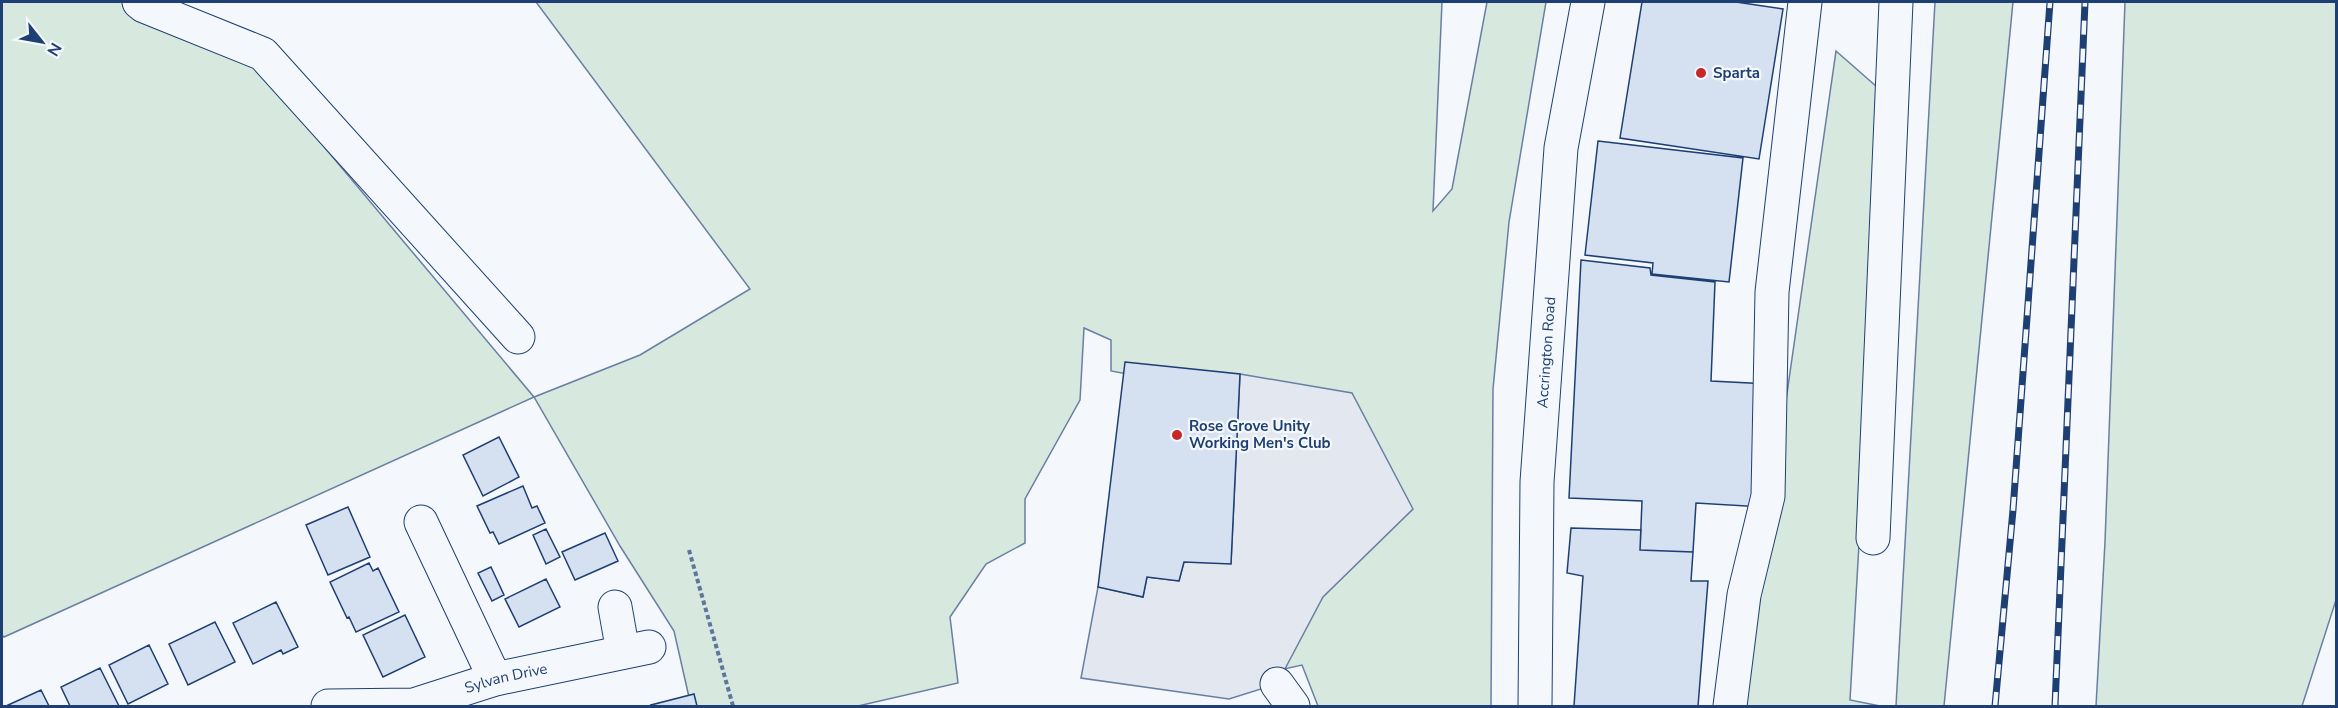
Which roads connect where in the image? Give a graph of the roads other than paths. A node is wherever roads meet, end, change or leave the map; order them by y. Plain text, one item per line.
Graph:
1 (139, 2) edge
2 (1588, 2) edge
3 (1805, 2) edge
4 (1896, 2) edge
5 (518, 337) dead end
6 (421, 522) dead end
7 (1873, 538) dead end
8 (615, 608) dead end
9 (495, 680) junction
10 (328, 706) edge
11 (1534, 706) edge
12 (1731, 706) edge

1 - 5 main road
2 - 11 main road, Accrington Road
3 - 12 main road
4 - 7 main road
6 - 9 main road
8 - 9 main road, Sylvan Drive
9 - 10 main road, Sylvan Drive

